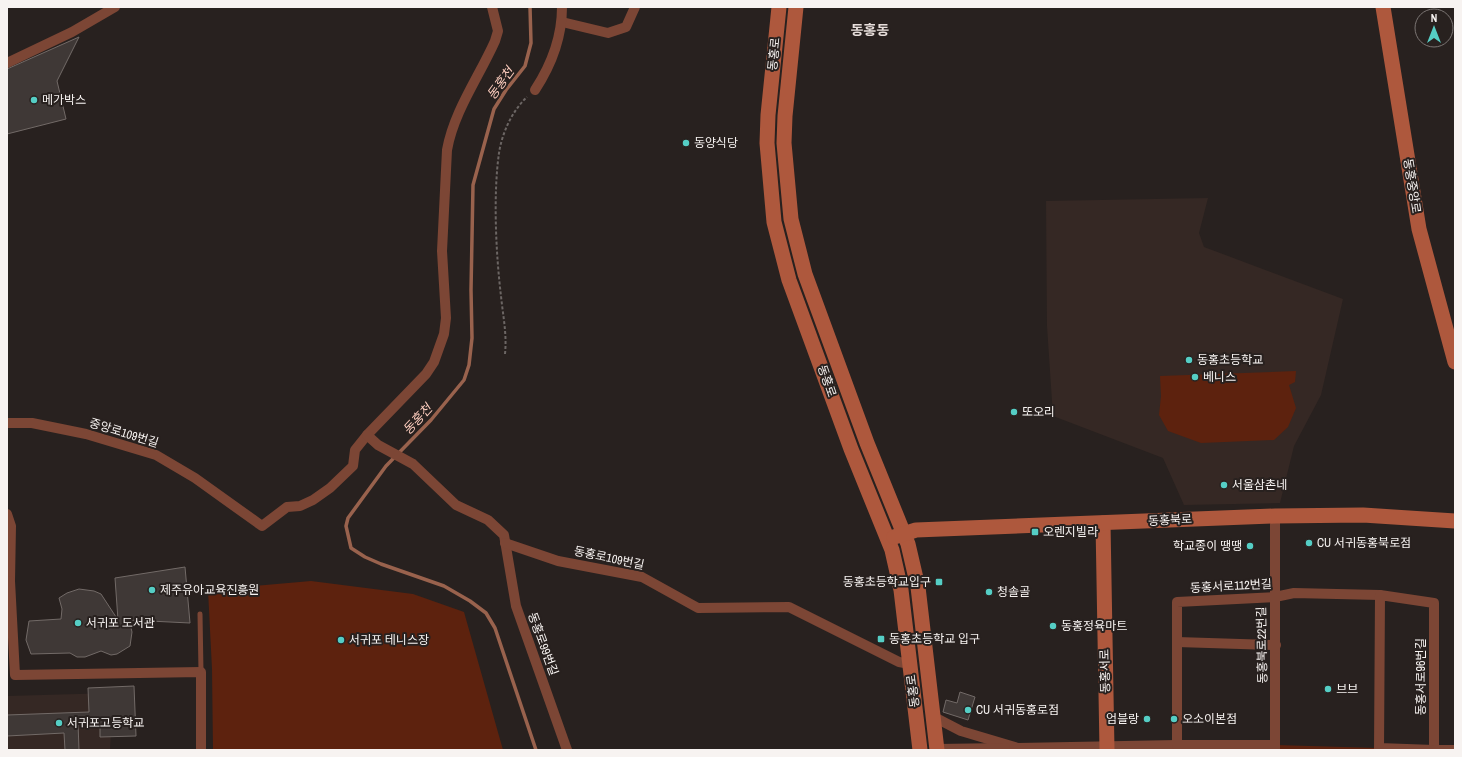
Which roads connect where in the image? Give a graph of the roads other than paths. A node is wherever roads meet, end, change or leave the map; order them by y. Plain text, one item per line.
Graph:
1 (115, 7) edge
2 (492, 7) edge
3 (562, 7) edge
4 (635, 7) edge
5 (779, 7) edge
6 (796, 7) edge
7 (1382, 7) edge
8 (562, 22) junction
9 (7, 63) edge
10 (535, 90) road end
11 (1455, 362) edge
12 (7, 423) edge
13 (367, 435) junction
14 (7, 514) edge
15 (1275, 516) junction
16 (1455, 521) edge
17 (1103, 523) junction
18 (903, 533) junction
19 (887, 539) junction
20 (506, 543) junction
21 (8, 582) edge
22 (1380, 595) junction
23 (1274, 597) junction
24 (1434, 603) joint
25 (200, 614) dead end
26 (1177, 642) junction
27 (1276, 645) junction
28 (910, 664) junction
29 (201, 672) junction
30 (11, 675) edge
31 (934, 716) junction
32 (1178, 747) edge
33 (1018, 748) junction
34 (1107, 748) edge
35 (1275, 748) edge
36 (1379, 749) edge
37 (201, 750) edge
38 (567, 750) edge
39 (920, 750) edge
40 (937, 750) edge
41 (1434, 750) edge
42 (1455, 750) edge

1 - 9 street
2 - 13 street
3 - 8 street
4 - 8 street
5 - 19 main road, 동홍로
6 - 18 main road, 동홍로
7 - 11 main road, 동홍중앙로
8 - 10 street
12 - 13 street, 중앙로109번길
13 - 20 street
14 - 21 street
15 - 16 main road, 동홍북로
15 - 17 main road, 동홍북로
15 - 23 street, 동홍북로22번길
17 - 18 main road, 동홍북로
17 - 34 main road, 동홍서로
18 - 19 main road, 동홍북로
18 - 31 main road, 동홍로
19 - 28 main road, 동홍로
20 - 28 street, 동홍로109번길
20 - 38 street, 동홍로99번길
21 - 30 street
22 - 23 street, 동홍서로112번길
22 - 24 street, 동홍서로112번길
22 - 36 street
23 - 26 street, 동홍서로112번길
23 - 27 street, 동홍북로22번길
24 - 41 street, 동홍서로96번길
25 - 29 lane
26 - 27 street
26 - 32 street, 동홍서로112번길
27 - 35 street, 동홍북로22번길
28 - 39 main road, 동홍로
29 - 30 street
29 - 37 street
31 - 33 street, 동홍로
31 - 40 main road, 동홍로
32 - 34 street
32 - 35 street
33 - 34 street, 동홍로
33 - 40 street
36 - 41 street
41 - 42 street

